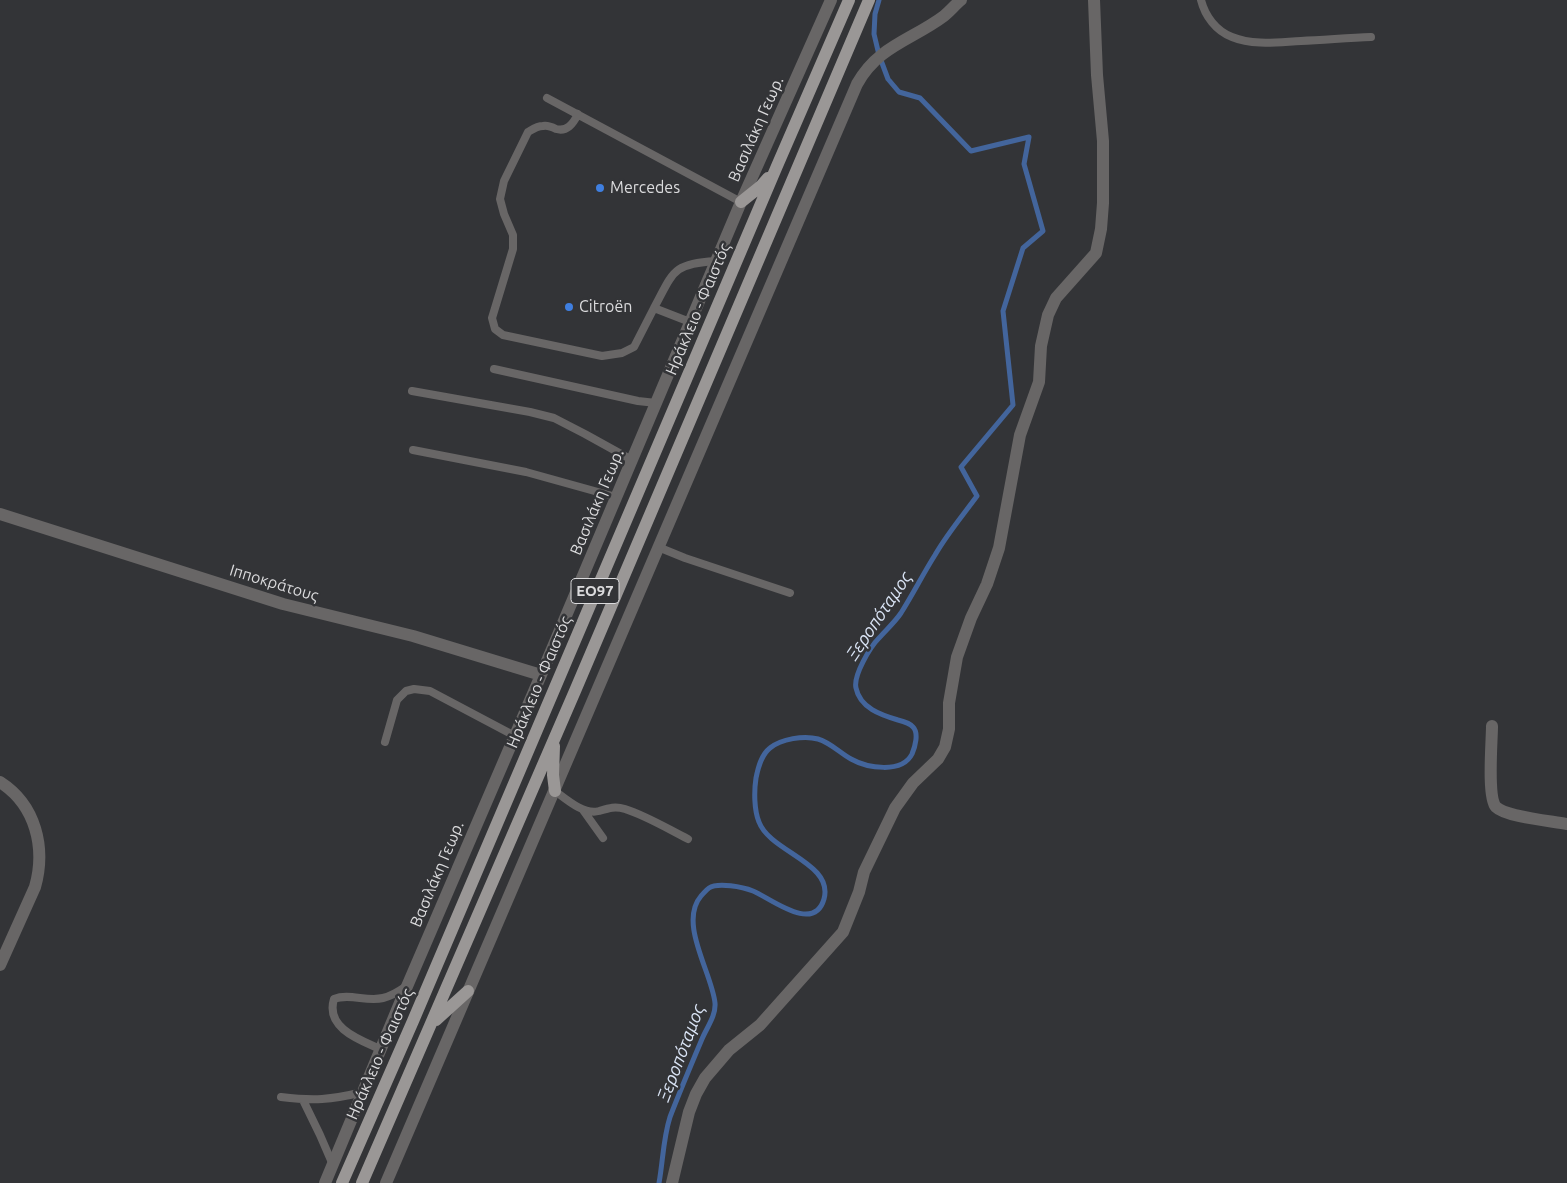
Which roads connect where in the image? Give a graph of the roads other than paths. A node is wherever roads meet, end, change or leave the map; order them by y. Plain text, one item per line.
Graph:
1 (832, 0) edge
2 (849, 0) edge
3 (869, 0) edge
4 (961, 0) edge
5 (1094, 0) edge
6 (1201, 0) edge
7 (1371, 37) dead end
8 (547, 98) dead end
9 (578, 114) junction
10 (777, 166) junction
11 (741, 202) junction
12 (716, 261) junction
13 (654, 308) junction
14 (690, 322) junction
15 (494, 369) dead end
16 (412, 391) dead end
17 (656, 404) junction
18 (413, 450) dead end
19 (632, 460) junction
20 (616, 497) junction
21 (0, 514) edge
22 (658, 548) junction
23 (790, 593) dead end
24 (541, 676) junction
25 (1492, 726) dead end
26 (515, 736) junction
27 (554, 740) junction
28 (385, 742) dead end
29 (0, 782) edge
30 (555, 791) junction
31 (583, 810) junction
32 (1567, 824) edge
33 (603, 838) dead end
34 (688, 839) dead end
35 (0, 965) edge
36 (406, 986) junction
37 (468, 991) junction
38 (430, 1028) junction
39 (380, 1049) junction
40 (363, 1092) junction
41 (281, 1097) dead end
42 (302, 1100) junction
43 (333, 1165) junction
44 (325, 1183) edge
45 (342, 1183) edge
46 (362, 1183) edge
47 (386, 1183) edge
48 (672, 1183) edge

1 - 11 street, Βασιλάκη Γεωρ.
2 - 10 main road, Ηράκλειο - Φαιστός / ΕΟ97
3 - 27 main road, ΕΟ97
4 - 22 street
5 - 48 street
6 - 7 lane
8 - 9 lane
9 - 11 lane
9 - 13 lane
10 - 11 main road
10 - 45 main road, Ηράκλειο - Φαιστός / ΕΟ97
11 - 12 street, Βασιλάκη Γεωρ.
12 - 13 lane
12 - 14 street, Βασιλάκη Γεωρ.
13 - 14 lane
14 - 17 street, Βασιλάκη Γεωρ.
15 - 17 lane
16 - 19 lane
17 - 19 street, Βασιλάκη Γεωρ.
18 - 20 lane
19 - 20 street, Βασιλάκη Γεωρ.
20 - 24 street, Βασιλάκη Γεωρ.
21 - 24 street, Ιπποκράτους
22 - 23 lane
22 - 30 street
24 - 26 street, Βασιλάκη Γεωρ.
25 - 32 street
26 - 28 lane
26 - 36 street, Βασιλάκη Γεωρ.
27 - 30 main road
27 - 38 main road, ΕΟ97
29 - 35 street
30 - 31 lane
30 - 37 street
31 - 33 lane
31 - 34 lane
36 - 39 street, Βασιλάκη Γεωρ.
36 - 39 lane
37 - 38 main road
37 - 47 street
38 - 46 main road, ΕΟ97
39 - 40 street, Βασιλάκη Γεωρ.
40 - 42 lane
40 - 43 street, Βασιλάκη Γεωρ.
41 - 42 lane
42 - 43 lane
43 - 44 street, Βασιλάκη Γεωρ.

